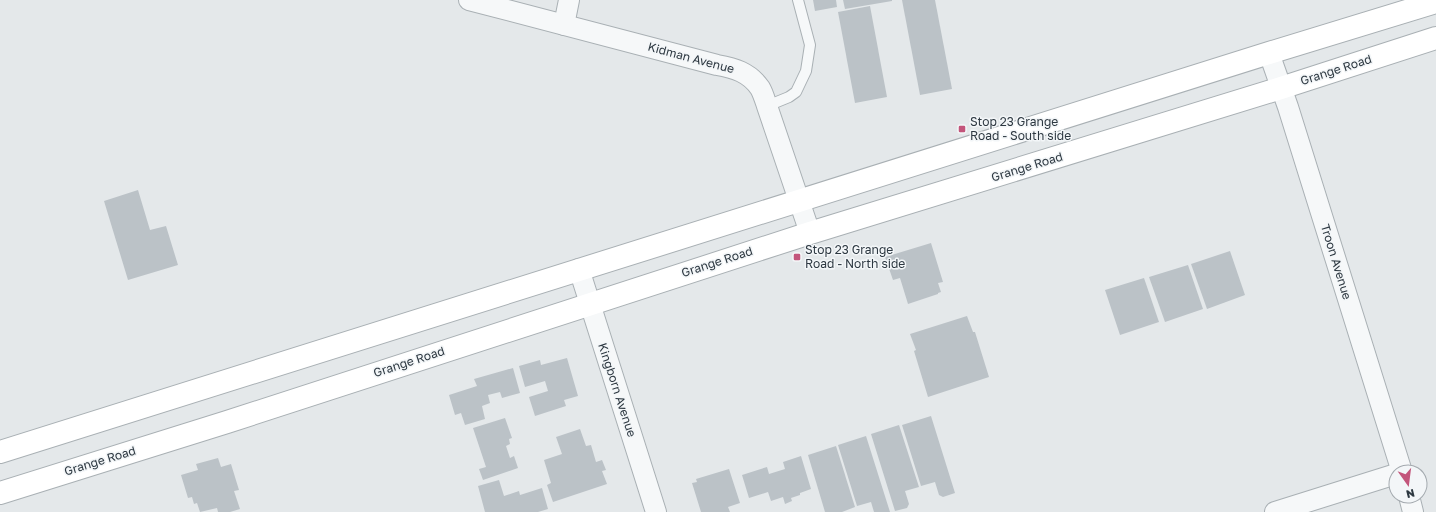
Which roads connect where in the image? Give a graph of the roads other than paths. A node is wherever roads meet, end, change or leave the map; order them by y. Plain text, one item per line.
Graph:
1 (469, 0) edge
2 (569, 0) edge
3 (798, 0) edge
4 (1436, 2) edge
5 (564, 25) junction
6 (1436, 38) edge
7 (1269, 53) junction
8 (1281, 88) junction
9 (767, 106) junction
10 (799, 201) junction
11 (810, 233) junction
12 (579, 269) junction
13 (589, 303) junction
14 (0, 452) edge
15 (1398, 464) edge
16 (1388, 477) edge
17 (0, 493) edge
18 (656, 512) edge
19 (1275, 512) edge

1 - 5 street, Kidman Avenue
2 - 5 street
3 - 9 lane
4 - 7 main road
5 - 9 street, Kidman Avenue
6 - 8 main road, Grange Road
7 - 8 street, Troon Avenue
7 - 10 main road
8 - 11 main road, Grange Road
8 - 15 street, Troon Avenue
9 - 10 street, Kidman Avenue
10 - 11 street, Kidman Avenue
10 - 12 main road
11 - 13 main road, Grange Road
12 - 13 street, Kingborn Avenue
12 - 14 main road
13 - 17 main road, Grange Road
13 - 18 street, Kingborn Avenue
16 - 19 street

